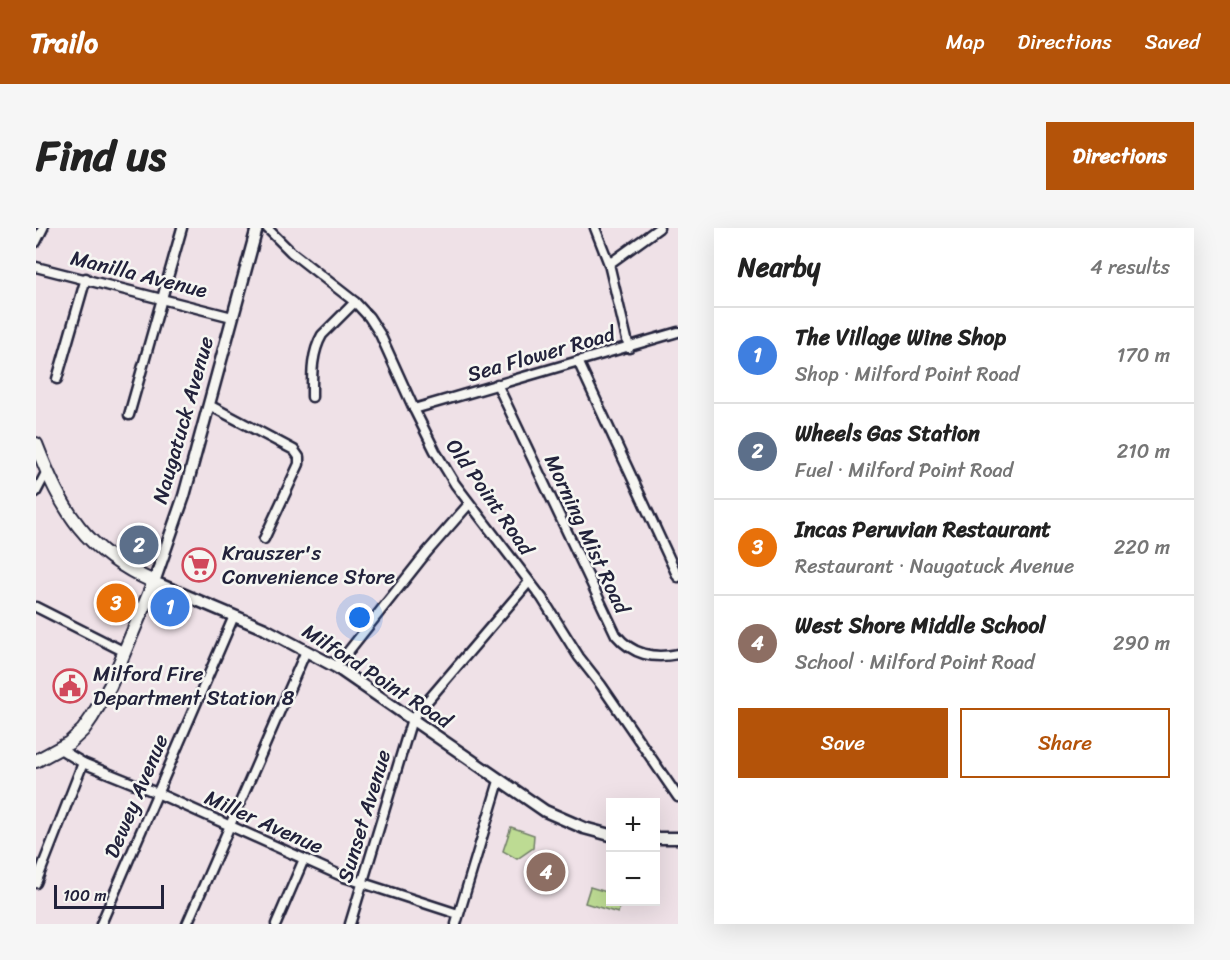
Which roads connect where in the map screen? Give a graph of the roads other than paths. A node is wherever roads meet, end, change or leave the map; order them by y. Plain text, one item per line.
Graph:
1 (43, 228) edge
2 (182, 228) edge
3 (256, 228) edge
4 (267, 228) edge
5 (595, 228) edge
6 (659, 228) edge
7 (36, 242) edge
8 (609, 264) junction
9 (36, 267) edge
10 (86, 278) junction
11 (161, 297) junction
12 (355, 302) junction
13 (232, 316) junction
14 (678, 333) edge
15 (629, 348) junction
16 (578, 361) junction
17 (57, 379) dead end
18 (497, 384) junction
19 (312, 397) dead end
20 (209, 405) junction
21 (414, 409) junction
22 (129, 415) dead end
23 (36, 444) edge
24 (47, 471) junction
25 (36, 492) edge
26 (469, 504) junction
27 (264, 539) dead end
28 (678, 577) edge
29 (154, 582) junction
30 (529, 582) junction
31 (36, 607) edge
32 (234, 616) junction
33 (306, 651) junction
34 (125, 652) junction
35 (678, 654) edge
36 (336, 667) junction
37 (412, 719) junction
38 (60, 749) junction
39 (36, 761) edge
40 (83, 763) junction
41 (499, 781) junction
42 (157, 793) junction
43 (678, 797) edge
44 (231, 826) junction
45 (606, 834) edge
46 (660, 838) edge
47 (678, 838) edge
48 (304, 859) junction
49 (36, 883) edge
50 (362, 885) junction
51 (458, 915) junction
52 (101, 924) edge
53 (187, 924) edge
54 (276, 924) edge
55 (350, 924) edge
56 (456, 924) edge

1 - 7 street
2 - 11 street
3 - 13 street, Naugatuck Avenue
4 - 12 street, Old Point Road
5 - 8 street
6 - 8 street
8 - 15 street
9 - 10 street, Manilla Avenue
10 - 11 street, Manilla Avenue
10 - 17 street
11 - 13 street, Manilla Avenue
11 - 22 street
12 - 19 street
12 - 21 street, Old Point Road
13 - 20 street, Naugatuck Avenue
14 - 15 street, Sea Flower Road
15 - 16 street, Sea Flower Road
16 - 18 street, Sea Flower Road
16 - 28 street
18 - 21 street, Sea Flower Road
18 - 35 street, Morning Mist Road
20 - 27 street
20 - 29 street, Naugatuck Avenue
21 - 26 street, Old Point Road
23 - 24 main road, Milford Point Road
24 - 25 street
24 - 29 main road, Milford Point Road
26 - 30 street, Old Point Road
26 - 36 street
29 - 32 street, Milford Point Road
29 - 34 main road, Naugatuck Avenue
30 - 37 street
30 - 43 street, Old Point Road
31 - 34 street
32 - 33 street, Milford Point Road
32 - 42 street, Dewey Avenue
33 - 36 street, Milford Point Road
33 - 44 street
34 - 38 main road, Naugatuck Avenue
36 - 37 street, Milford Point Road
37 - 41 street, Milford Point Road
37 - 50 street, Sunset Avenue
38 - 39 main road, Naugatuck Avenue
38 - 40 street, Miller Avenue
40 - 42 street, Miller Avenue
40 - 49 street
41 - 45 street, Milford Point Road
41 - 51 street
42 - 44 street, Miller Avenue
42 - 52 street, Dewey Avenue
44 - 48 street, Miller Avenue
44 - 53 street
46 - 47 street
48 - 50 street, Miller Avenue
48 - 54 street
50 - 51 street, Miller Avenue
50 - 55 street, Sunset Avenue
51 - 56 street

